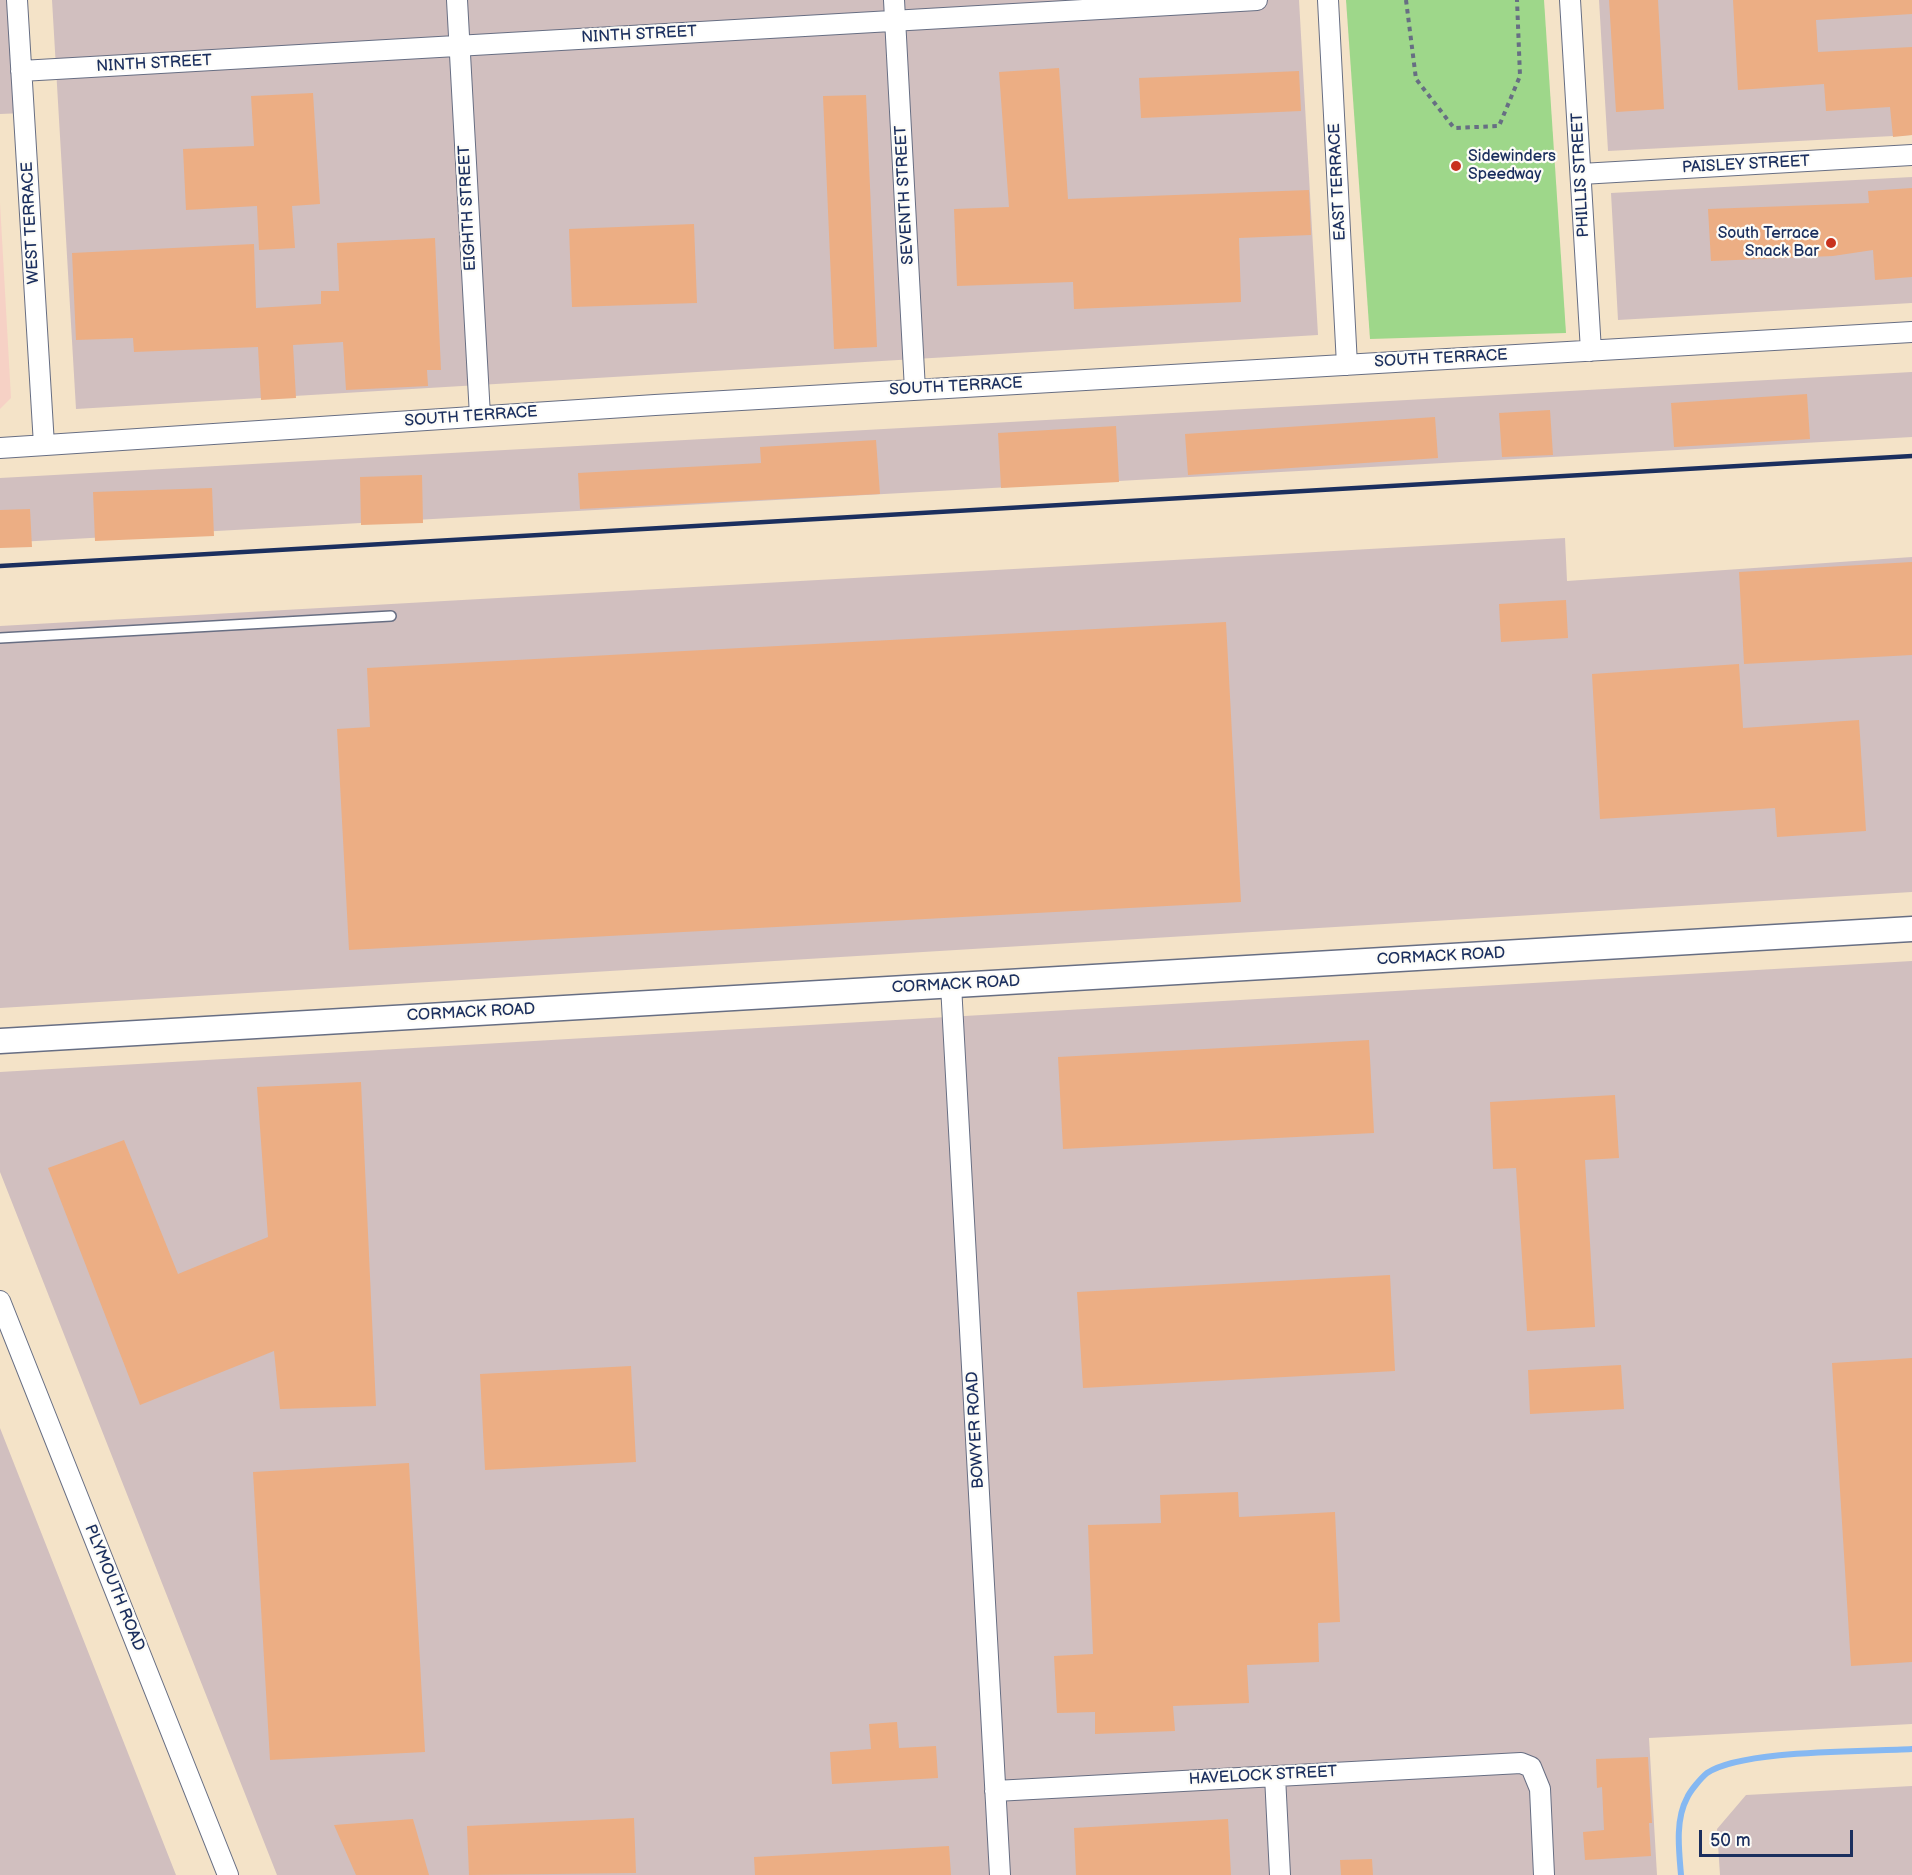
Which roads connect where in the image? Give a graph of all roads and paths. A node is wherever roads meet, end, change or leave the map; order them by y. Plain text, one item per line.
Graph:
1 (17, 0) edge
2 (457, 0) edge
3 (894, 0) edge
4 (1257, 0) edge
5 (1328, 0) edge
6 (1406, 0) edge
7 (1517, 0) edge
8 (1570, 0) edge
9 (895, 21) junction
10 (460, 46) junction
11 (21, 71) junction
12 (1912, 155) edge
13 (1581, 174) junction
14 (1912, 332) edge
15 (1591, 351) junction
16 (1347, 365) junction
17 (915, 390) junction
18 (480, 416) junction
19 (44, 445) junction
20 (0, 448) edge
21 (392, 616) dead end
22 (0, 638) edge
23 (1912, 929) edge
24 (951, 985) junction
25 (0, 1041) edge
26 (0, 1301) edge
27 (1275, 1776) junction
28 (995, 1791) junction
29 (228, 1875) edge
30 (1000, 1875) edge
31 (1280, 1875) edge
32 (1544, 1875) edge

1 - 11 street, WEST TERRACE
2 - 10 street, EIGHTH STREET
3 - 9 street, SEVENTH STREET
4 - 9 street, NINTH STREET
5 - 16 street, EAST TERRACE
6 - 7 path
8 - 13 street, PHILLIS STREET
9 - 10 street, NINTH STREET
9 - 17 street, SEVENTH STREET
10 - 11 street, NINTH STREET
10 - 18 street, EIGHTH STREET
11 - 19 street, WEST TERRACE
12 - 13 street, PAISLEY STREET
13 - 15 street, PHILLIS STREET
14 - 15 street, SOUTH TERRACE
15 - 16 street, SOUTH TERRACE
16 - 17 street, SOUTH TERRACE
17 - 18 street, SOUTH TERRACE
18 - 19 street, SOUTH TERRACE
19 - 20 street, SOUTH TERRACE
21 - 22 lane
23 - 24 street, CORMACK ROAD
24 - 25 street, CORMACK ROAD
24 - 28 street, BOWYER ROAD
26 - 29 street, PLYMOUTH ROAD
27 - 28 street, HAVELOCK STREET
27 - 31 street
27 - 32 street, HAVELOCK STREET
28 - 30 street, BOWYER ROAD

